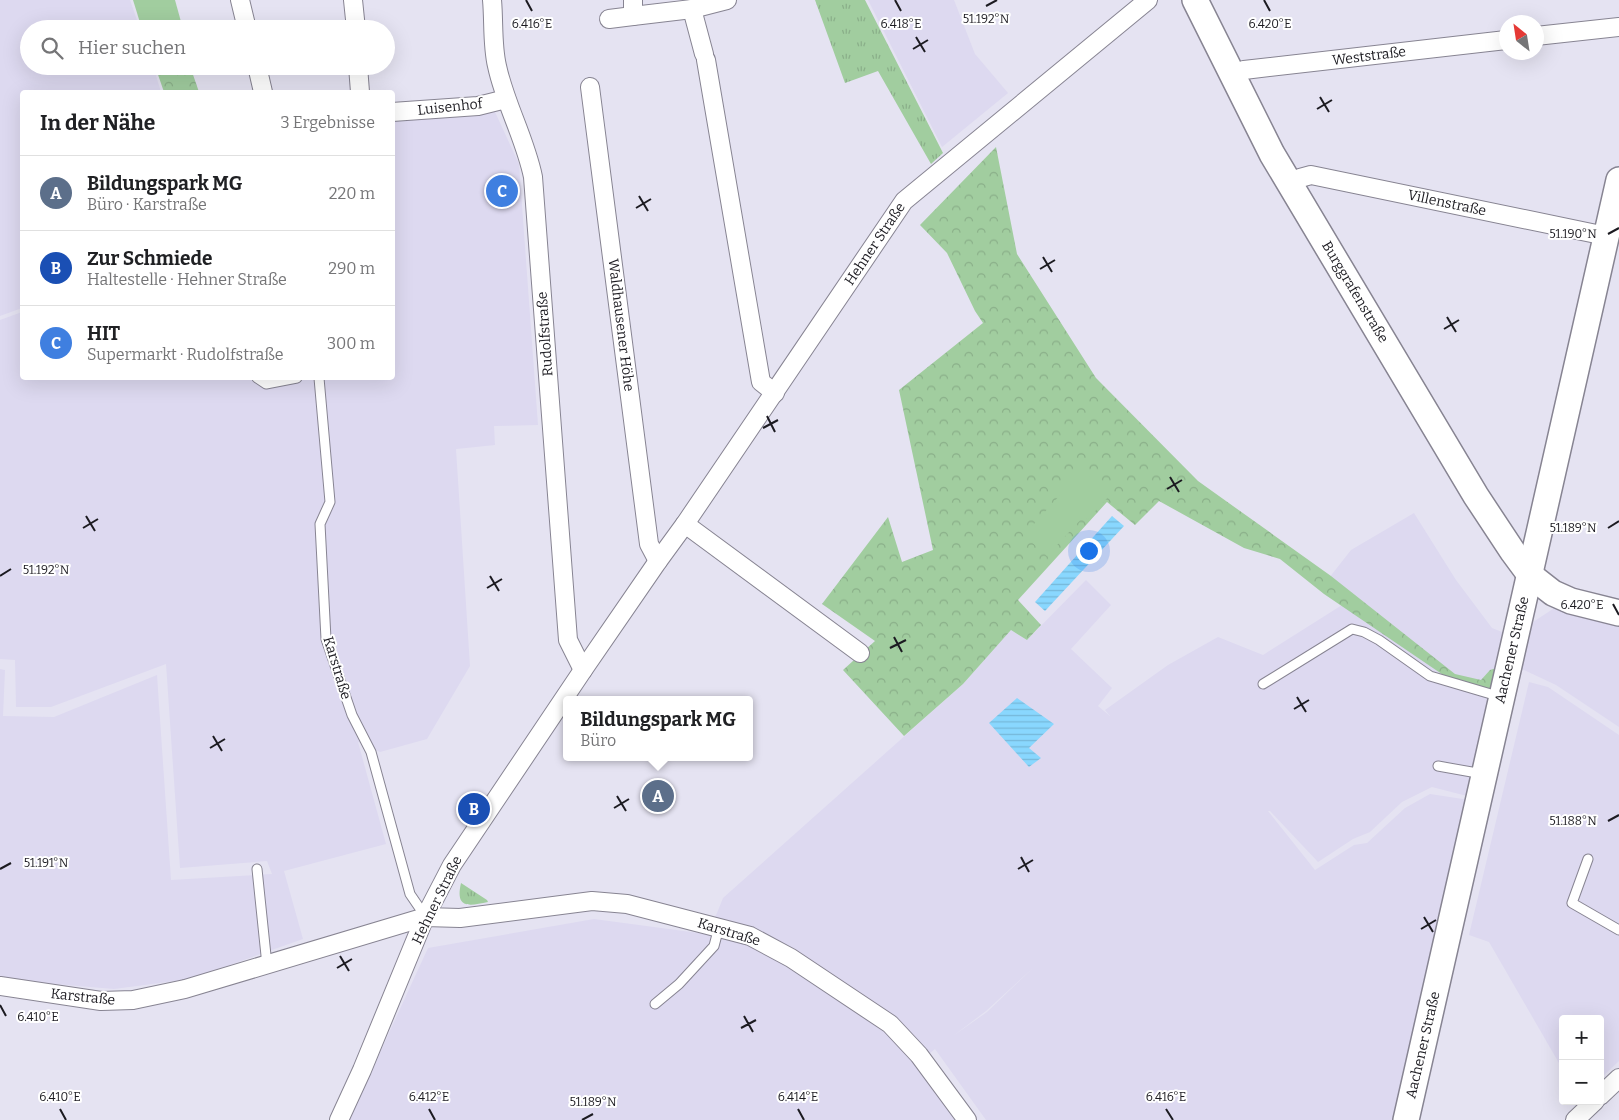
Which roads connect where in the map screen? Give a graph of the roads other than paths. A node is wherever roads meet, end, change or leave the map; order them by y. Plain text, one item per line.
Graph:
1 (240, 0) edge
2 (354, 0) edge
3 (492, 0) edge
4 (727, 0) edge
5 (1148, 0) edge
6 (1195, 0) edge
7 (633, 8) edge
8 (692, 9) junction
9 (609, 19) dead end
10 (245, 20) edge
11 (355, 20) edge
12 (1619, 27) edge
13 (1544, 35) edge
14 (1499, 41) edge
15 (259, 75) edge
16 (359, 75) edge
17 (1233, 76) junction
18 (590, 87) dead end
19 (263, 90) edge
20 (360, 90) edge
21 (506, 99) junction
22 (395, 112) edge
23 (1619, 180) edge
24 (1290, 184) junction
25 (1606, 236) junction
26 (260, 380) edge
27 (287, 380) edge
28 (319, 380) edge
29 (775, 393) junction
30 (685, 524) junction
31 (658, 561) junction
32 (1530, 575) junction
33 (1619, 613) edge
34 (860, 653) dead end
35 (583, 670) junction
36 (1263, 684) dead end
37 (566, 696) edge
38 (1501, 697) junction
39 (563, 700) edge
40 (1438, 766) dead end
41 (1484, 774) junction
42 (1588, 858) dead end
43 (257, 869) dead end
44 (425, 917) junction
45 (719, 927) junction
46 (1619, 930) edge
47 (267, 965) junction
48 (0, 986) edge
49 (655, 1004) dead end
50 (1619, 1078) edge
51 (1604, 1092) edge
52 (1591, 1105) edge
53 (338, 1120) edge
54 (966, 1120) edge
55 (1406, 1120) edge
56 (1576, 1120) edge

1 - 10 street
2 - 11 street
3 - 21 street, Rudolfstraße
4 - 8 street
5 - 29 street, Hehner Straße
6 - 17 main road, Burggrafenstraße
7 - 8 street
7 - 9 street
8 - 29 street
12 - 13 street
14 - 17 street, Weststraße
15 - 19 street
16 - 20 street
17 - 24 main road, Burggrafenstraße
18 - 31 street, Waldhausener Höhe
21 - 22 street, Luisenhof
21 - 35 street, Rudolfstraße
23 - 25 main road, Aachener Straße
24 - 25 street, Villenstraße
24 - 32 main road, Burggrafenstraße
25 - 32 main road, Aachener Straße
26 - 27 lane
28 - 44 lane, Karstraße
29 - 30 street, Hehner Straße
30 - 31 street, Hehner Straße
30 - 34 street
31 - 35 street, Hehner Straße
32 - 33 main road, Burggrafenstraße
32 - 38 main road, Aachener Straße
35 - 37 street, Hehner Straße
36 - 38 lane
38 - 41 main road, Aachener Straße
39 - 44 street, Hehner Straße
40 - 41 lane
41 - 55 main road, Aachener Straße
42 - 46 lane
43 - 47 lane
44 - 45 street, Karstraße
44 - 47 street, Karstraße
44 - 53 street, Hehner Straße
45 - 49 lane
45 - 54 street, Karstraße
47 - 48 street, Karstraße
50 - 51 street
52 - 56 street

